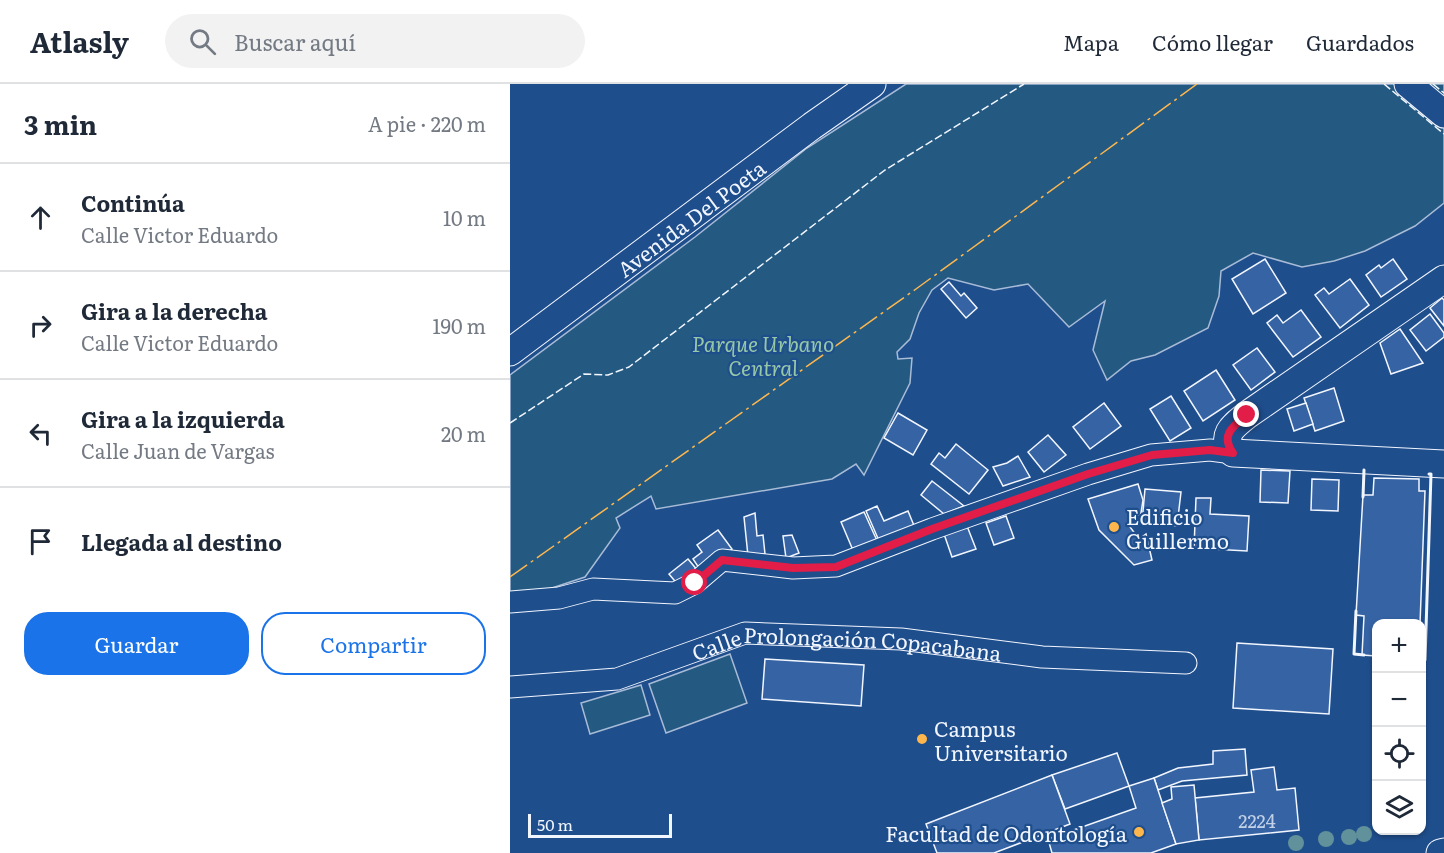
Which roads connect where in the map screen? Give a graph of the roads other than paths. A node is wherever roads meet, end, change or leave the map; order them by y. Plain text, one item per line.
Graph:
1 (872, 84) edge
2 (1408, 84) edge
3 (1444, 114) edge
4 (1444, 279) edge
5 (510, 352) edge
6 (1233, 453) junction
7 (1444, 464) edge
8 (510, 602) edge
9 (1186, 663) dead end
10 (510, 687) edge

1 - 5 main road, Avenida Del Poeta
2 - 3 main road
4 - 6 main road
6 - 7 main road
6 - 8 street
9 - 10 street, Calle Prolongación Copacabana

